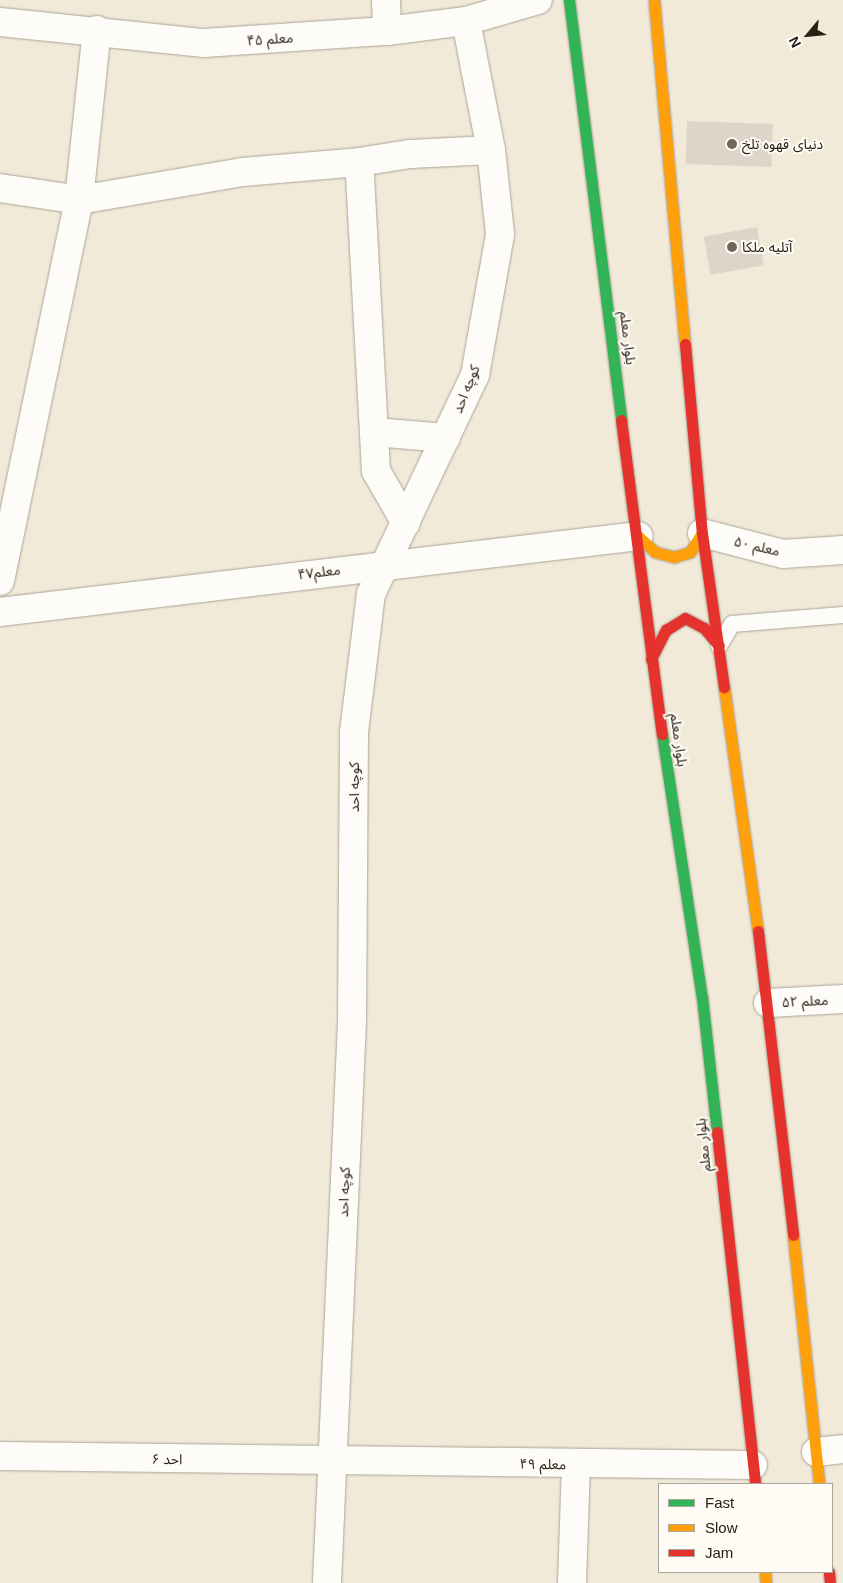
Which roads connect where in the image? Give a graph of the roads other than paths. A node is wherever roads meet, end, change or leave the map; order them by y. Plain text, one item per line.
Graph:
1 (386, 0) edge
2 (538, 0) edge
3 (569, 0) edge
4 (654, 0) edge
5 (466, 21) junction
6 (0, 22) edge
7 (97, 30) junction
8 (387, 31) junction
9 (491, 150) junction
10 (359, 162) junction
11 (0, 188) edge
12 (79, 200) junction
13 (374, 432) junction
14 (446, 438) junction
15 (406, 523) junction
16 (702, 533) junction
17 (638, 536) junction
18 (843, 550) edge
19 (385, 564) junction
20 (0, 581) edge
21 (0, 612) edge
22 (843, 615) edge
23 (719, 646) junction
24 (651, 659) junction
25 (843, 999) edge
26 (768, 1003) junction
27 (843, 1448) edge
28 (816, 1452) junction
29 (0, 1456) edge
30 (333, 1462) junction
31 (576, 1464) junction
32 (754, 1475) edge
33 (819, 1483) edge
34 (327, 1583) edge
35 (572, 1583) edge

1 - 8 street
2 - 5 street, معلم ۴۵
3 - 17 main road, بلوار معلم
4 - 16 main road
5 - 8 street, معلم ۴۵
5 - 9 street, کوچه احد
6 - 7 street, معلم ۴۵
7 - 8 street, معلم ۴۵
7 - 12 street
9 - 10 street
9 - 14 street, کوچه احد
10 - 12 street
10 - 13 street
11 - 12 street
12 - 20 street
13 - 14 street
13 - 15 street
14 - 15 street, کوچه احد
15 - 19 street, کوچه احد
16 - 17 main road
16 - 18 street, معلم ۵۰
16 - 23 main road
17 - 19 street, معلم۴۷
17 - 24 main road, بلوار معلم
19 - 21 street, معلم۴۷
19 - 30 street, کوچه احد
22 - 23 lane
23 - 24 main road
23 - 26 main road
24 - 32 main road, بلوار معلم
25 - 26 street, معلم ۵۲
26 - 28 main road
27 - 28 street
28 - 33 main road
29 - 30 street, احد ۶
30 - 31 street, معلم ۴۹
30 - 34 street, کوچه احد
31 - 32 street, معلم ۴۹
31 - 35 street

